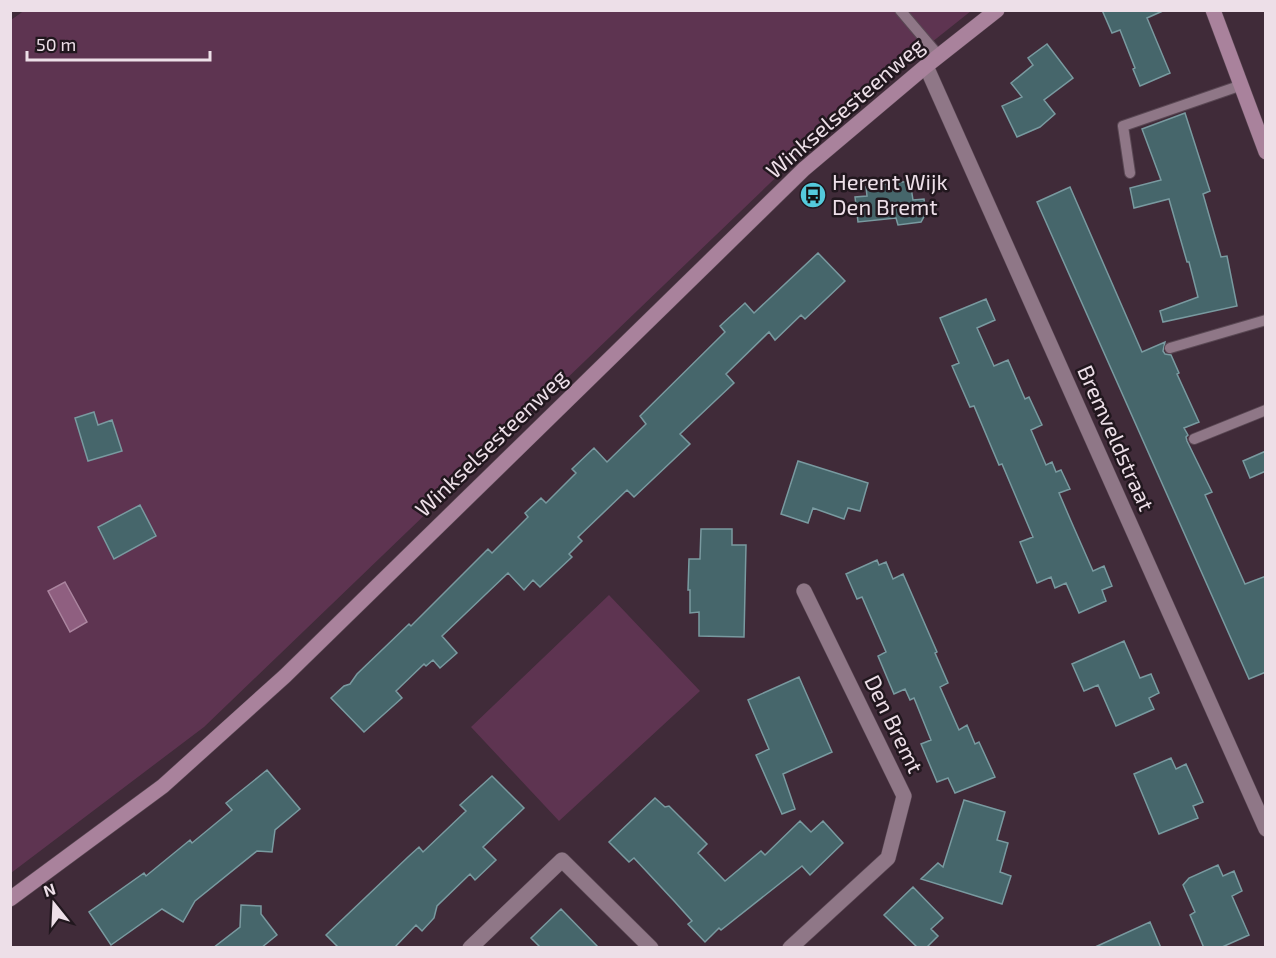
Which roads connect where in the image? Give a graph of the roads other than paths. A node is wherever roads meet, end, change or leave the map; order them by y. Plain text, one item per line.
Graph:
1 (900, 10) edge
2 (997, 10) edge
3 (1214, 10) edge
4 (939, 56) junction
5 (926, 66) junction
6 (1242, 85) junction
7 (1266, 152) edge
8 (1130, 173) dead end
9 (1266, 320) edge
10 (1170, 348) dead end
11 (1266, 410) edge
12 (1194, 438) dead end
13 (804, 591) dead end
14 (1266, 829) edge
15 (10, 899) edge
16 (470, 948) edge
17 (651, 948) edge
18 (790, 948) edge

1 - 4 lane
2 - 4 street, Winkselsesteenweg
3 - 6 street
4 - 5 street, Winkselsesteenweg
5 - 14 street, Bremveldstraat
5 - 15 street, Winkselsesteenweg
6 - 7 street
6 - 8 lane
9 - 10 lane
11 - 12 lane
13 - 18 street, Den Bremt
16 - 17 street

